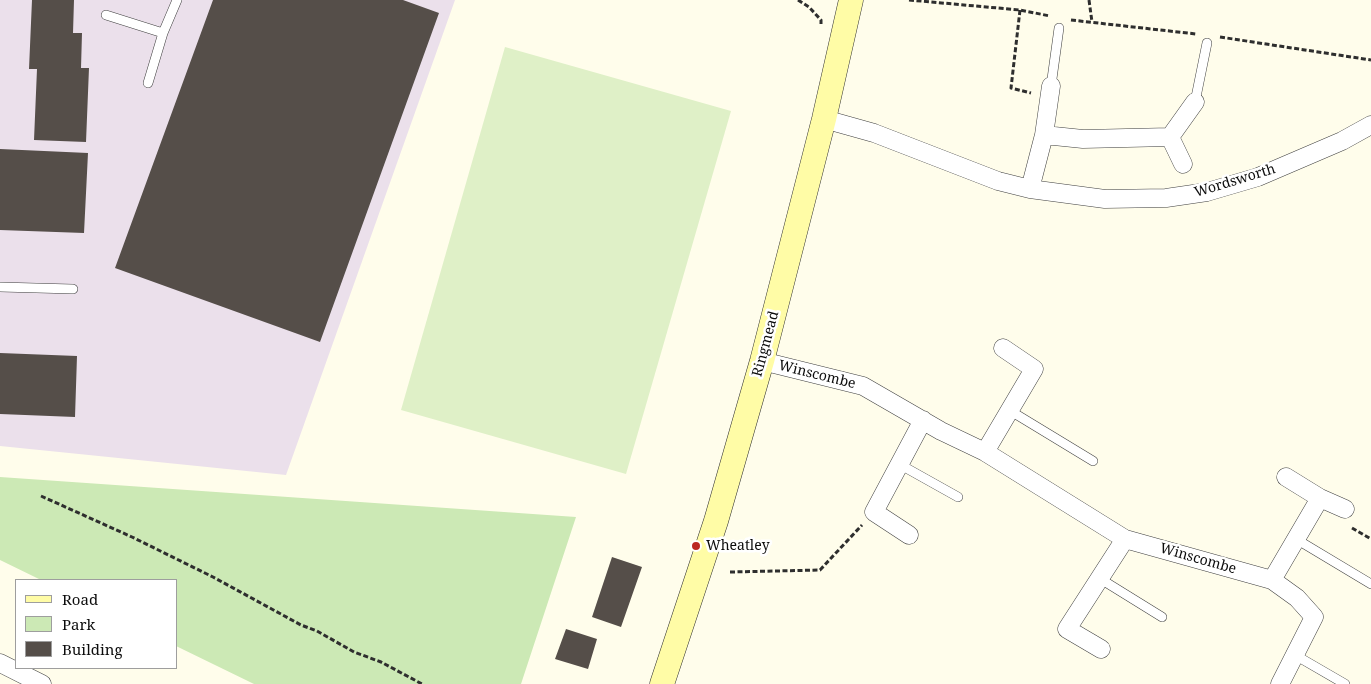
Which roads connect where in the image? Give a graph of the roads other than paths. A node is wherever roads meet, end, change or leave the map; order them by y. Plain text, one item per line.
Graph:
1 (177, 0) edge
2 (851, 0) edge
3 (106, 15) dead end
4 (1059, 28) dead end
5 (163, 33) junction
6 (1206, 43) dead end
7 (148, 82) dead end
8 (1051, 86) joint
9 (1195, 102) joint
10 (824, 119) junction
11 (1371, 125) edge
12 (1044, 135) junction
13 (1170, 137) junction
14 (1183, 164) dead end
15 (1030, 189) junction
16 (0, 287) edge
17 (73, 289) dead end
18 (1003, 348) dead end
19 (762, 361) junction
20 (1010, 410) junction
21 (923, 420) junction
22 (985, 452) junction
23 (1093, 461) dead end
24 (899, 464) junction
25 (1286, 477) dead end
26 (958, 497) dead end
27 (1320, 498) junction
28 (1345, 509) dead end
29 (909, 535) dead end
30 (1125, 539) junction
31 (1296, 540) junction
32 (1099, 578) junction
33 (1272, 580) junction
34 (1371, 584) edge
35 (1162, 617) dead end
36 (1101, 649) dead end
37 (1295, 655) junction
38 (0, 663) edge
39 (42, 684) edge
40 (662, 684) edge
41 (1280, 684) edge
42 (1345, 684) edge

1 - 5 lane
2 - 10 street, Ringmead
3 - 5 lane
4 - 8 lane
5 - 7 lane
6 - 9 lane
8 - 12 street
9 - 13 street
10 - 15 street, Wordsworth
10 - 19 street, Ringmead
11 - 15 street, Wordsworth
12 - 13 street
12 - 15 street
13 - 14 street
16 - 17 lane
18 - 20 street
19 - 21 street, Winscombe
19 - 40 street, Ringmead
20 - 22 street
20 - 23 lane
21 - 22 street, Winscombe
21 - 24 street
22 - 30 street, Winscombe
24 - 26 lane
24 - 29 street
25 - 27 street
27 - 28 street
27 - 31 street
30 - 32 street
30 - 33 street, Winscombe
31 - 33 street
31 - 34 lane
32 - 35 lane
32 - 36 street
33 - 37 street, Winscombe
37 - 41 street, Winscombe
37 - 42 lane
38 - 39 street

